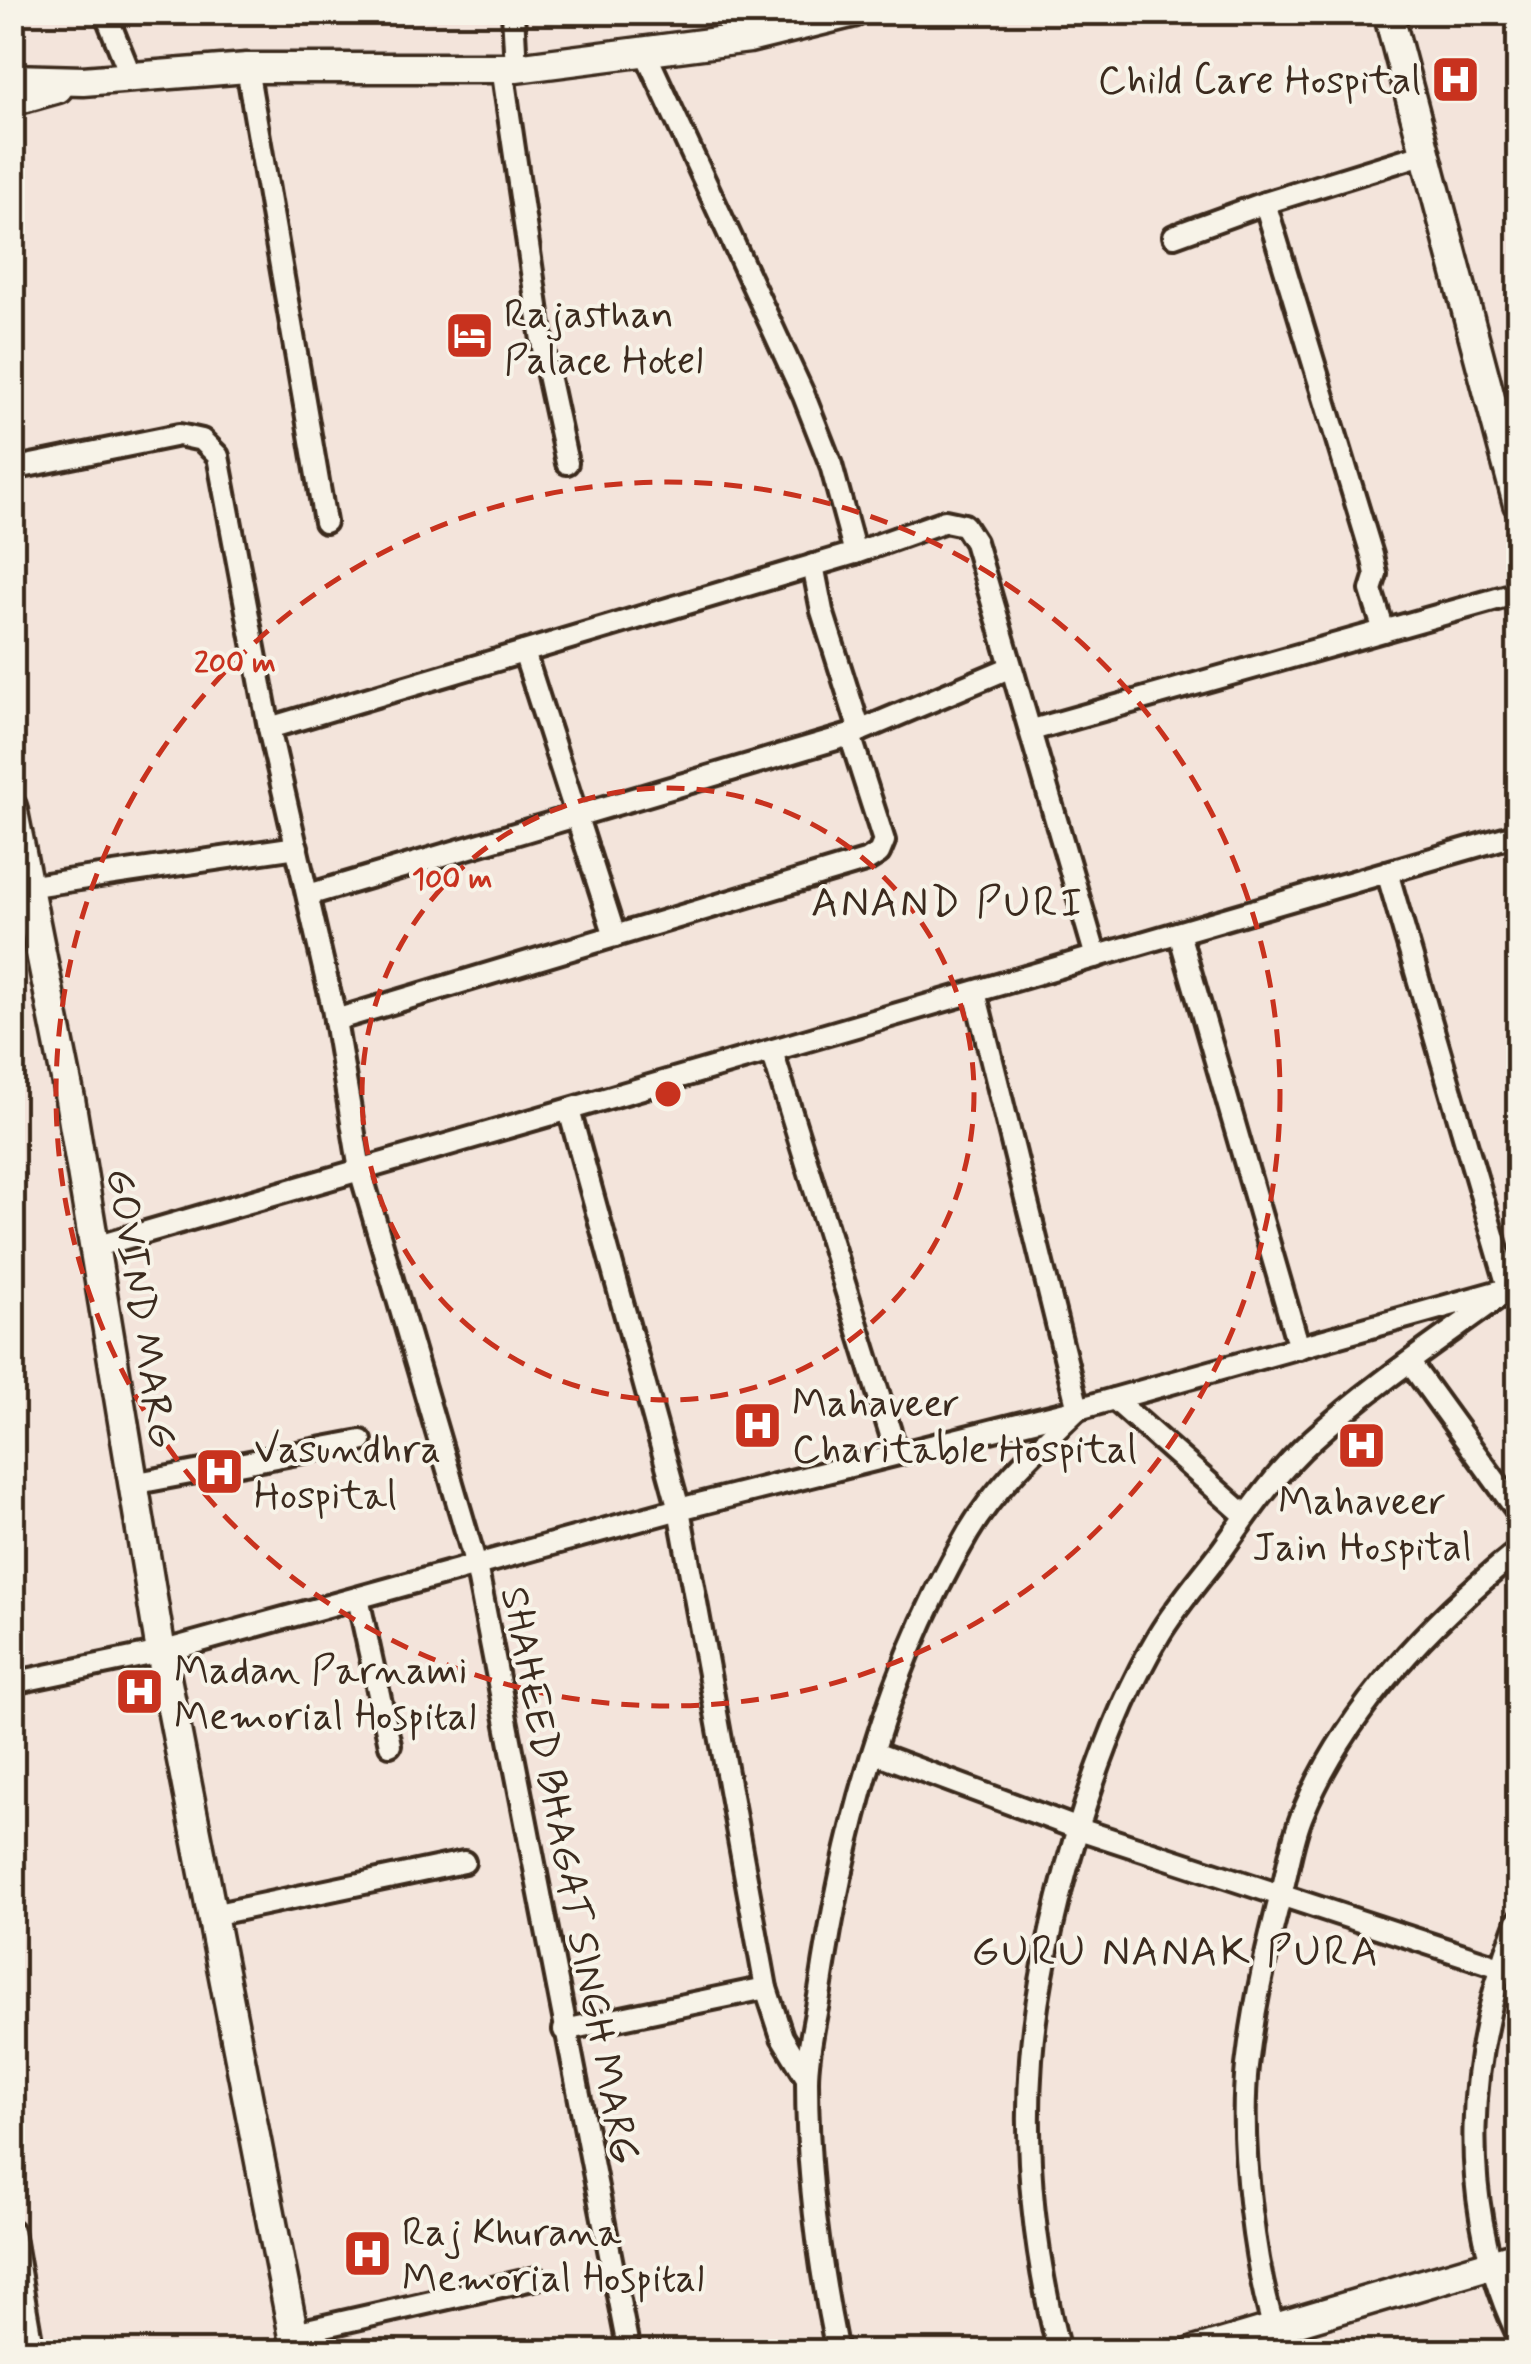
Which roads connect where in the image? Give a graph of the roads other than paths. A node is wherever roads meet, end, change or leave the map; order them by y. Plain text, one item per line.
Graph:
1 (105, 12) edge
2 (513, 12) edge
3 (855, 12) edge
4 (1388, 12) edge
5 (646, 54) junction
6 (509, 67) junction
7 (247, 68) junction
8 (12, 79) edge
9 (132, 79) junction
10 (83, 81) junction
11 (12, 101) edge
12 (1426, 152) junction
13 (1265, 203) junction
14 (1174, 236) dead end
15 (567, 463) dead end
16 (12, 469) edge
17 (1518, 495) edge
18 (326, 522) dead end
19 (856, 553) junction
20 (812, 566) junction
21 (1518, 593) edge
22 (1384, 631) junction
23 (524, 652) junction
24 (1009, 668) junction
25 (270, 728) junction
26 (1032, 730) junction
27 (855, 733) junction
28 (12, 807) edge
29 (576, 816) junction
30 (1518, 834) edge
31 (297, 847) junction
32 (1387, 872) junction
33 (19, 888) edge
34 (308, 895) junction
35 (1179, 933) junction
36 (615, 936) junction
37 (1096, 957) junction
38 (975, 992) junction
39 (334, 1020) junction
40 (772, 1051) junction
41 (569, 1110) junction
42 (360, 1170) junction
43 (91, 1248) junction
44 (1514, 1288) edge
45 (1299, 1348) junction
46 (1410, 1362) junction
47 (1114, 1400) junction
48 (1078, 1410) junction
49 (360, 1441) dead end
50 (897, 1454) junction
51 (132, 1484) junction
52 (680, 1509) junction
53 (1518, 1512) edge
54 (1246, 1516) junction
55 (1518, 1551) edge
56 (476, 1566) junction
57 (358, 1598) junction
58 (162, 1652) junction
59 (12, 1683) edge
60 (390, 1745) dead end
61 (875, 1752) junction
62 (1079, 1829) junction
63 (464, 1862) dead end
64 (1281, 1896) junction
65 (212, 1915) junction
66 (1518, 1922) edge
67 (1500, 1968) junction
68 (766, 1988) junction
69 (564, 2030) junction
70 (807, 2078) junction
71 (12, 2231) edge
72 (1505, 2260) edge
73 (537, 2278) dead end
74 (1518, 2334) edge
75 (1278, 2340) edge
76 (296, 2342) edge
77 (31, 2351) edge
78 (629, 2352) edge
79 (837, 2352) edge
80 (1058, 2352) edge
81 (1194, 2352) edge

1 - 9 street
2 - 6 street
3 - 5 street
4 - 12 street
5 - 6 street
5 - 19 street
6 - 7 street
6 - 15 street
7 - 9 street
7 - 18 street
8 - 10 street
9 - 10 street
10 - 11 street
12 - 13 street
12 - 17 street
13 - 14 street
13 - 22 street
16 - 25 street, SHAHEED BHAGAT SINGH MARG
19 - 20 street
19 - 24 street
20 - 23 street
20 - 27 street
21 - 22 street
22 - 26 street
23 - 25 street
23 - 29 street
24 - 26 street
24 - 27 street
25 - 31 street, SHAHEED BHAGAT SINGH MARG
26 - 37 street
27 - 29 street
27 - 36 street
28 - 33 street, GOVIND MARG
29 - 34 street
29 - 36 street
30 - 32 street
31 - 33 street
31 - 34 street, SHAHEED BHAGAT SINGH MARG
32 - 35 street
32 - 44 street
33 - 43 street, GOVIND MARG
34 - 39 street, SHAHEED BHAGAT SINGH MARG
35 - 37 street
35 - 45 street
36 - 39 street
37 - 38 street
38 - 40 street
38 - 48 street
39 - 42 street, SHAHEED BHAGAT SINGH MARG
40 - 41 street
40 - 50 street
41 - 42 street
41 - 52 street
42 - 43 street
42 - 56 street, SHAHEED BHAGAT SINGH MARG
43 - 51 street, GOVIND MARG
44 - 45 street
44 - 46 street
45 - 47 street
46 - 53 street
46 - 54 street
47 - 48 street
47 - 54 street
48 - 50 street
48 - 61 street
49 - 51 street
50 - 52 street
51 - 58 street, GOVIND MARG
52 - 56 street
52 - 68 street
54 - 62 street
55 - 64 street
56 - 57 street
56 - 69 street, SHAHEED BHAGAT SINGH MARG
57 - 58 street
57 - 60 street
58 - 59 street
58 - 65 street, GOVIND MARG
61 - 62 street
61 - 70 street
62 - 64 street
62 - 80 street
63 - 65 street
64 - 67 street
64 - 75 street
65 - 76 street, GOVIND MARG
66 - 67 street
67 - 72 street
68 - 69 street
68 - 70 street
69 - 78 street, SHAHEED BHAGAT SINGH MARG
70 - 79 street
71 - 77 street
72 - 74 street
72 - 75 street
73 - 76 street
75 - 81 street

